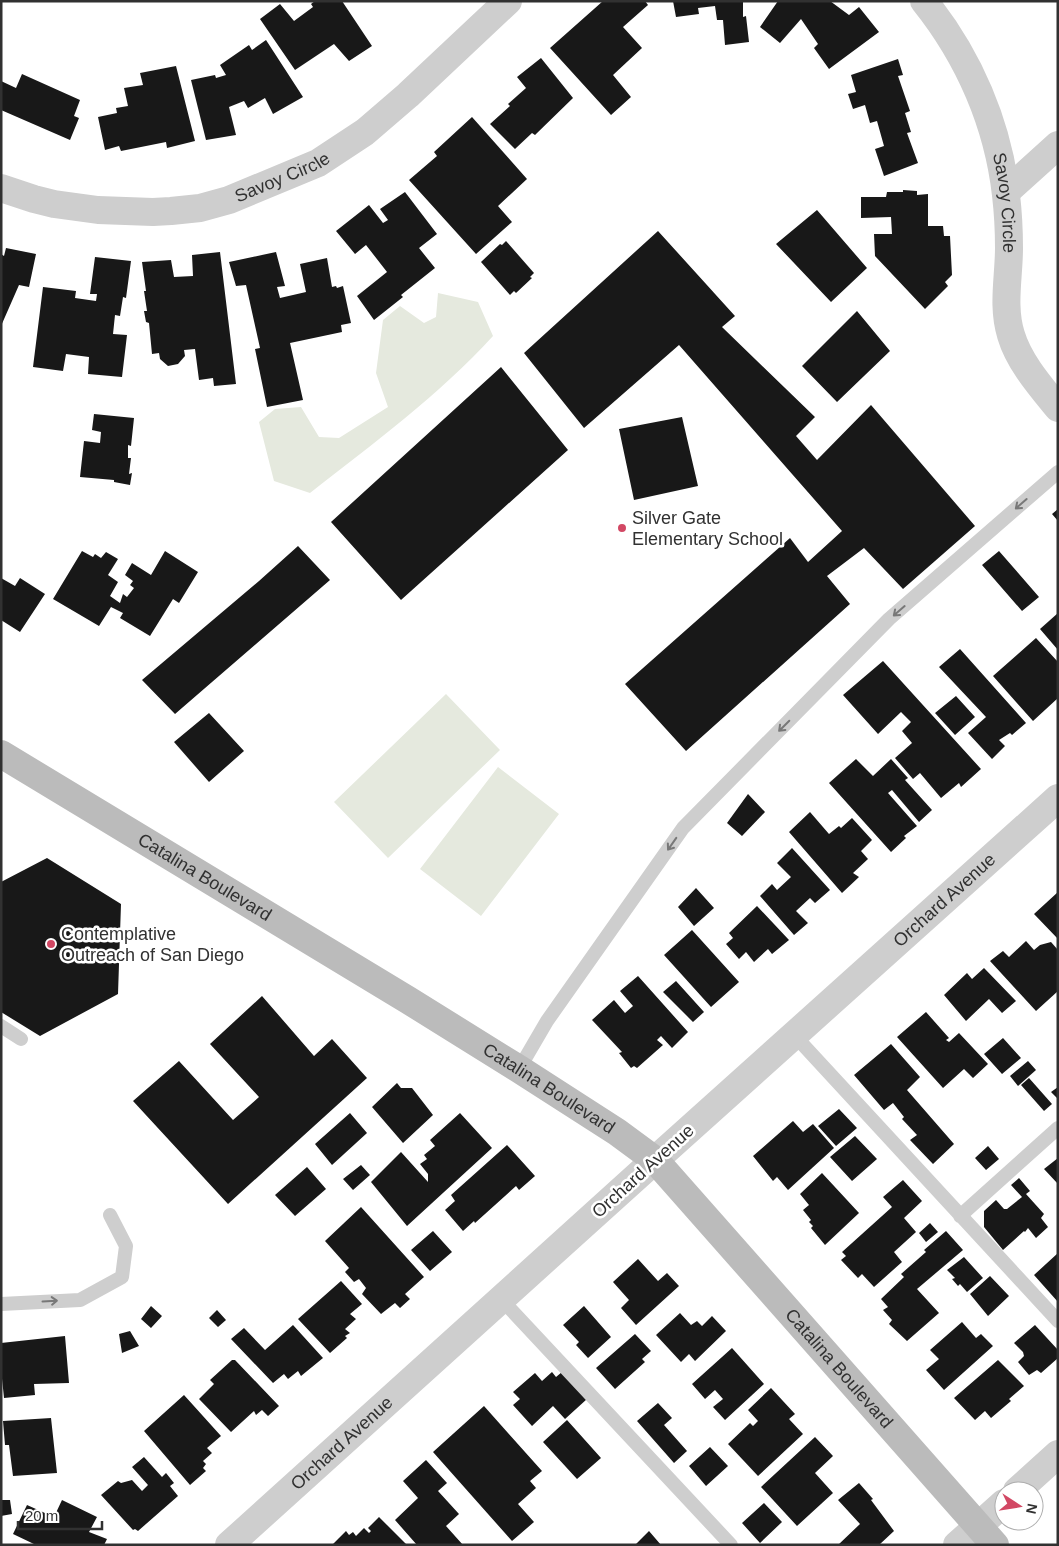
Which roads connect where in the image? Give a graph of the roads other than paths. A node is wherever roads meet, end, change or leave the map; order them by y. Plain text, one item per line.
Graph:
1 (508, 1) edge
2 (924, 1) edge
3 (1058, 145) edge
4 (1, 188) edge
5 (1006, 192) junction
6 (1058, 408) edge
7 (1058, 472) edge
8 (1, 754) edge
9 (1058, 798) edge
10 (1, 1026) edge
11 (795, 1036) junction
12 (21, 1039) dead end
13 (519, 1069) junction
14 (1058, 1128) edge
15 (655, 1160) junction
16 (110, 1215) dead end
17 (960, 1216) junction
18 (502, 1300) junction
19 (1, 1304) edge
20 (1058, 1321) edge
21 (1058, 1454) edge
22 (1028, 1481) edge
23 (994, 1522) edge
24 (987, 1535) edge
25 (229, 1545) edge
26 (731, 1545) edge
27 (957, 1545) edge

1 - 4 street, Savoy Circle
2 - 5 street, Savoy Circle
3 - 5 street
5 - 6 street, Savoy Circle
7 -> 13 lane
8 - 13 main road, Catalina Boulevard
9 - 11 street, Orchard Avenue
10 - 12 lane
11 - 15 street, Orchard Avenue
11 - 17 lane
13 - 15 main road, Catalina Boulevard
14 - 17 lane
15 - 18 street, Orchard Avenue
15 - 24 main road, Catalina Boulevard
19 -> 16 lane
17 - 20 lane
18 - 25 street, Orchard Avenue
18 - 26 lane
21 - 22 street
23 - 24 street
24 - 27 street

